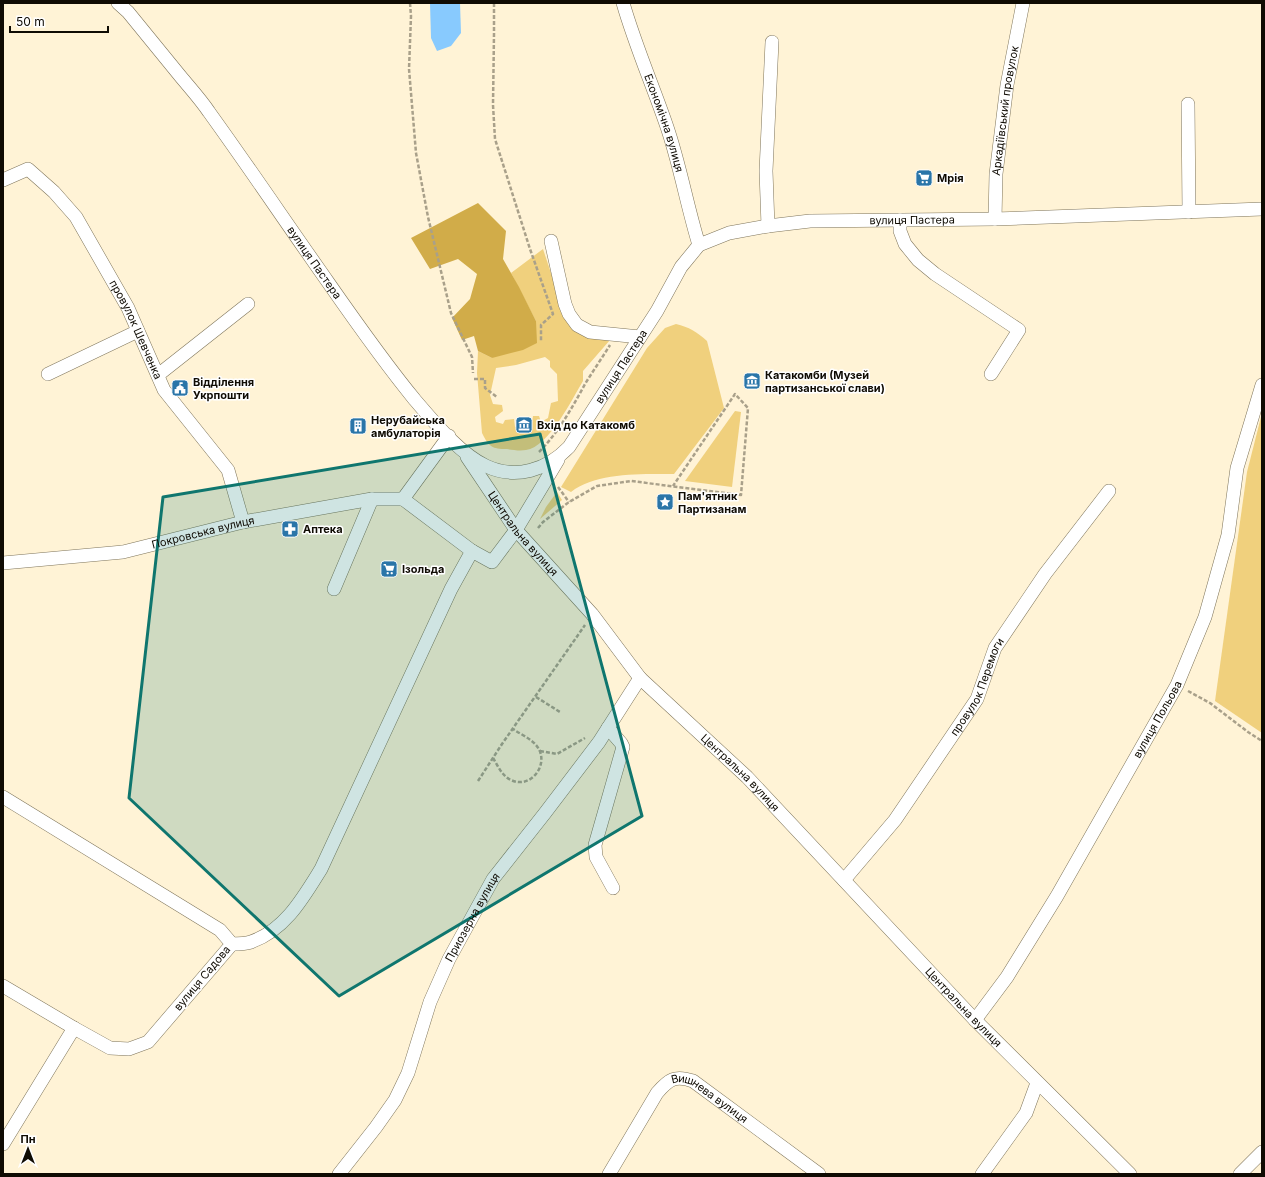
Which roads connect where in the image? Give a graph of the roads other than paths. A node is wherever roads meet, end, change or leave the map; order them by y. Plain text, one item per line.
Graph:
1 (118, 3) edge
2 (623, 3) edge
3 (1023, 3) edge
4 (772, 42) dead end
5 (1188, 104) dead end
6 (3, 180) edge
7 (1262, 209) edge
8 (1189, 212) junction
9 (995, 219) junction
10 (900, 220) junction
11 (768, 226) junction
12 (550, 241) dead end
13 (699, 245) junction
14 (248, 304) dead end
15 (138, 331) junction
16 (640, 337) junction
17 (48, 374) dead end
18 (991, 374) dead end
19 (158, 375) junction
20 (1262, 385) edge
21 (448, 436) junction
22 (461, 449) junction
23 (559, 457) junction
24 (1109, 491) dead end
25 (372, 499) junction
26 (403, 499) junction
27 (243, 522) junction
28 (516, 530) junction
29 (472, 551) junction
30 (3, 563) edge
31 (334, 589) dead end
32 (640, 678) junction
33 (608, 728) junction
34 (3, 797) edge
35 (844, 880) junction
36 (613, 888) dead end
37 (232, 944) junction
38 (3, 986) edge
39 (975, 1020) junction
40 (74, 1028) junction
41 (1037, 1083) junction
42 (3, 1144) edge
43 (1262, 1152) edge
44 (339, 1174) edge
45 (609, 1174) edge
46 (819, 1174) edge
47 (982, 1174) edge
48 (1130, 1174) edge
49 (1240, 1174) edge

1 - 21 street, вулиця Пастера
2 - 13 street, Економічна вулиця
3 - 9 street, Аркадіївський провулок
4 - 11 street
5 - 8 street
6 - 15 street, провулок Шевченка
7 - 8 street, вулиця Пастера
8 - 9 street, вулиця Пастера
9 - 10 street, вулиця Пастера
10 - 11 street, вулиця Пастера
10 - 18 street
11 - 13 street, вулиця Пастера
12 - 16 street
13 - 16 street, вулиця Пастера
14 - 19 street
15 - 17 street
15 - 19 street, провулок Шевченка
16 - 23 street, вулиця Пастера
19 - 27 street, провулок Шевченка
20 - 39 street, вулиця Польова
21 - 22 street, вулиця Пастера
21 - 26 street
22 - 23 street, вулиця Пастера
22 - 28 street, Центральна вулиця
23 - 28 street
24 - 35 street, провулок Перемоги
25 - 26 street, Покровська вулиця
25 - 27 street, Покровська вулиця
25 - 31 street
26 - 29 street
27 - 30 street, Покровська вулиця
28 - 29 street
28 - 32 street, Центральна вулиця
29 - 37 street
32 - 33 street, Приозерна вулиця
32 - 35 street, Центральна вулиця
33 - 36 street
33 - 44 street, Приозерна вулиця
34 - 37 street, вулиця Садова
35 - 39 street, Центральна вулиця
37 - 40 street, вулиця Садова
38 - 40 street, вулиця Садова
39 - 41 street, Центральна вулиця
40 - 42 street
41 - 47 street
41 - 48 street, Центральна вулиця
43 - 49 street
45 - 46 street, Вишнева вулиця

